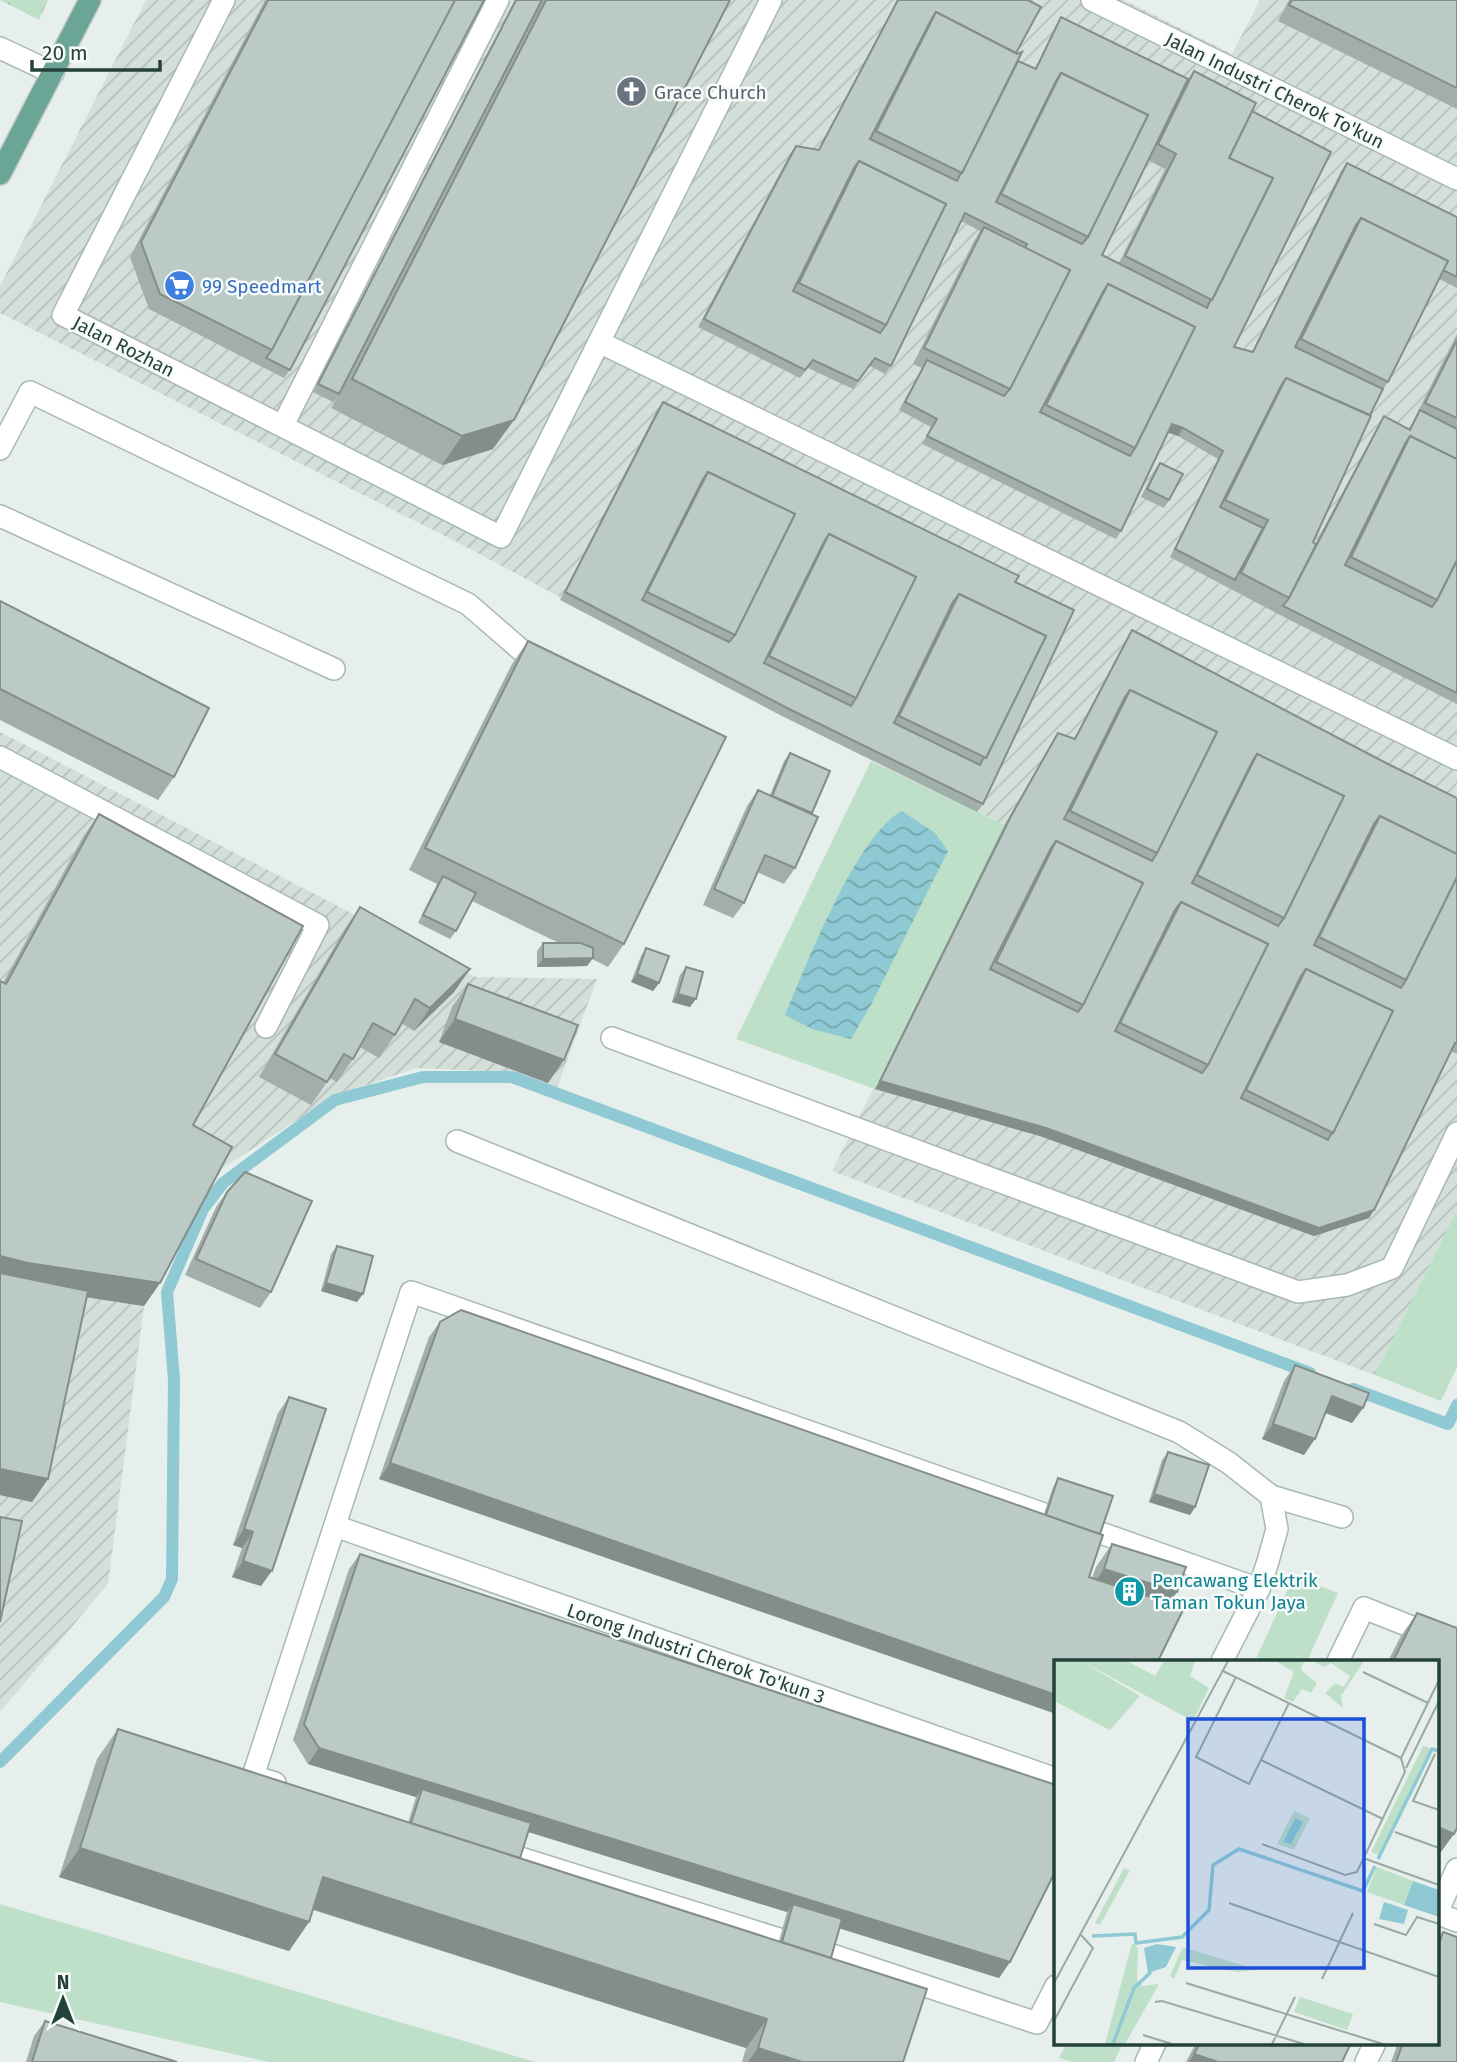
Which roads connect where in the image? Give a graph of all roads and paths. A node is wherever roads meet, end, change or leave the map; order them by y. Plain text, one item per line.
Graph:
1 (90, 0) edge
2 (224, 0) edge
3 (498, 0) edge
4 (771, 0) edge
5 (1092, 0) edge
6 (0, 48) edge
7 (53, 73) junction
8 (0, 174) edge
9 (1457, 179) edge
10 (599, 342) junction
11 (282, 425) junction
12 (0, 449) edge
13 (0, 516) edge
14 (559, 668) edge
15 (334, 669) dead end
16 (0, 757) edge
17 (1457, 759) edge
18 (266, 1027) edge
19 (612, 1038) dead end
20 (457, 1140) dead end
21 (1454, 1146) edge
22 (1271, 1496) junction
23 (1044, 1514) edge
24 (1342, 1517) dead end
25 (335, 1526) junction
26 (1098, 1532) edge
27 (1259, 1589) junction
28 (1457, 1645) edge
29 (1224, 1660) edge
30 (1338, 1660) edge
31 (1054, 1778) edge
32 (292, 1788) edge
33 (517, 1857) edge
34 (1457, 1869) edge
35 (1440, 1907) edge
36 (1440, 1913) edge
37 (1457, 1921) edge
38 (779, 1939) edge
39 (829, 1954) edge
40 (1054, 1990) edge
41 (1155, 2044) edge
42 (1375, 2044) edge
43 (1146, 2062) edge
44 (1366, 2062) edge

1 - 7 main road
2 - 11 street, Jalan Rozhan
3 - 11 street
4 - 10 street
5 - 9 street, Jalan Industri Cherok To'kun
6 - 7 street
7 - 8 main road
10 - 11 street, Jalan Rozhan
10 - 17 street
12 - 14 street
13 - 15 street
16 - 18 street
19 - 21 street
20 - 22 street
22 - 24 street
22 - 27 street
23 - 25 street
25 - 31 street, Lorong Industri Cherok To'kun 3
25 - 32 street
26 - 27 street
27 - 29 street
28 - 30 street
33 - 38 street
34 - 35 street
36 - 37 street
39 - 40 street
41 - 43 street
42 - 44 street

